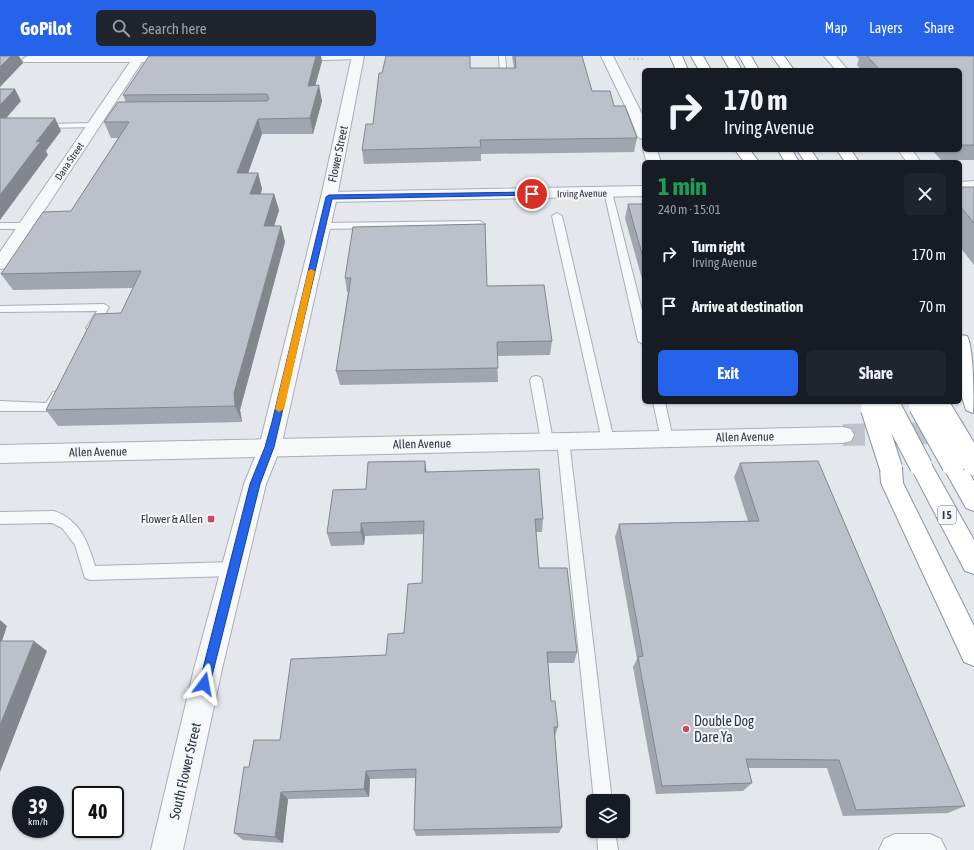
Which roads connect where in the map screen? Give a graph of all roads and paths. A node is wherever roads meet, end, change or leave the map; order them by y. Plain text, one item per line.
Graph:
1 (358, 56) edge
2 (502, 56) edge
3 (607, 56) edge
4 (697, 56) edge
5 (715, 56) edge
6 (728, 56) edge
7 (745, 56) edge
8 (778, 56) edge
9 (830, 56) edge
10 (139, 57) edge
11 (175, 57) edge
12 (283, 57) edge
13 (190, 58) edge
14 (25, 59) dead end
15 (704, 68) edge
16 (723, 68) edge
17 (735, 68) edge
18 (753, 68) edge
19 (787, 68) edge
20 (840, 68) edge
21 (504, 76) edge
22 (102, 118) junction
23 (31, 126) edge
24 (642, 130) edge
25 (744, 152) edge
26 (751, 160) edge
27 (974, 186) edge
28 (962, 187) edge
29 (642, 191) edge
30 (608, 192) junction
31 (329, 197) junction
32 (557, 216) dead end
33 (480, 224) edge
34 (0, 226) edge
35 (26, 226) junction
36 (322, 226) junction
37 (0, 264) edge
38 (0, 309) edge
39 (642, 333) edge
40 (86, 340) edge
41 (962, 351) edge
42 (536, 380) dead end
43 (60, 388) edge
44 (962, 389) edge
45 (659, 404) edge
46 (928, 404) edge
47 (880, 405) edge
48 (0, 406) edge
49 (973, 407) edge
50 (843, 435) tunnel mouth
51 (667, 439) junction
52 (608, 440) junction
53 (555, 441) junction
54 (270, 447) junction
55 (0, 454) edge
56 (964, 465) edge
57 (974, 501) edge
58 (0, 518) edge
59 (974, 563) edge
60 (234, 569) junction
61 (974, 654) edge
62 (208, 669) joint
63 (602, 794) edge
64 (607, 838) edge
65 (930, 849) edge
66 (167, 850) edge
67 (608, 850) edge
68 (895, 850) edge

1 - 12 street
1 - 31 street, Flower Street
2 - 21 lane
3 - 24 street
4 - 15 highway
5 - 16 highway
6 - 17 highway
7 - 18 highway
8 - 19 highway
9 - 20 street
10 - 11 street
10 - 14 street
10 - 22 street, Dana Street
11 - 13 street
22 - 23 lane
22 - 35 street, Dana Street
25 - 26 highway
27 - 28 street
29 - 30 street, Irving Avenue
30 - 31 street, Irving Avenue
30 - 39 lane
31 - 36 street, Flower Street
32 - 52 lane
33 - 36 lane
34 - 35 lane
35 - 37 street, Dana Street
36 - 54 street, Flower Street
38 - 40 lane
41 - 49 highway
42 - 53 lane
43 - 48 lane
44 - 49 highway
45 - 51 lane
46 - 56 highway, bridge
47 - 59 highway, I 5, bridge
47 - 61 highway, bridge
50 - 51 street, Allen Avenue
51 - 52 street, Allen Avenue
52 - 53 street, Allen Avenue
53 - 54 street, Allen Avenue
53 - 63 lane
54 - 55 street, Allen Avenue
54 - 60 street, Flower Street
56 - 57 highway
58 - 60 lane
60 - 62 street, Flower Street
62 - 66 street, South Flower Street
64 - 67 lane
65 - 68 street

